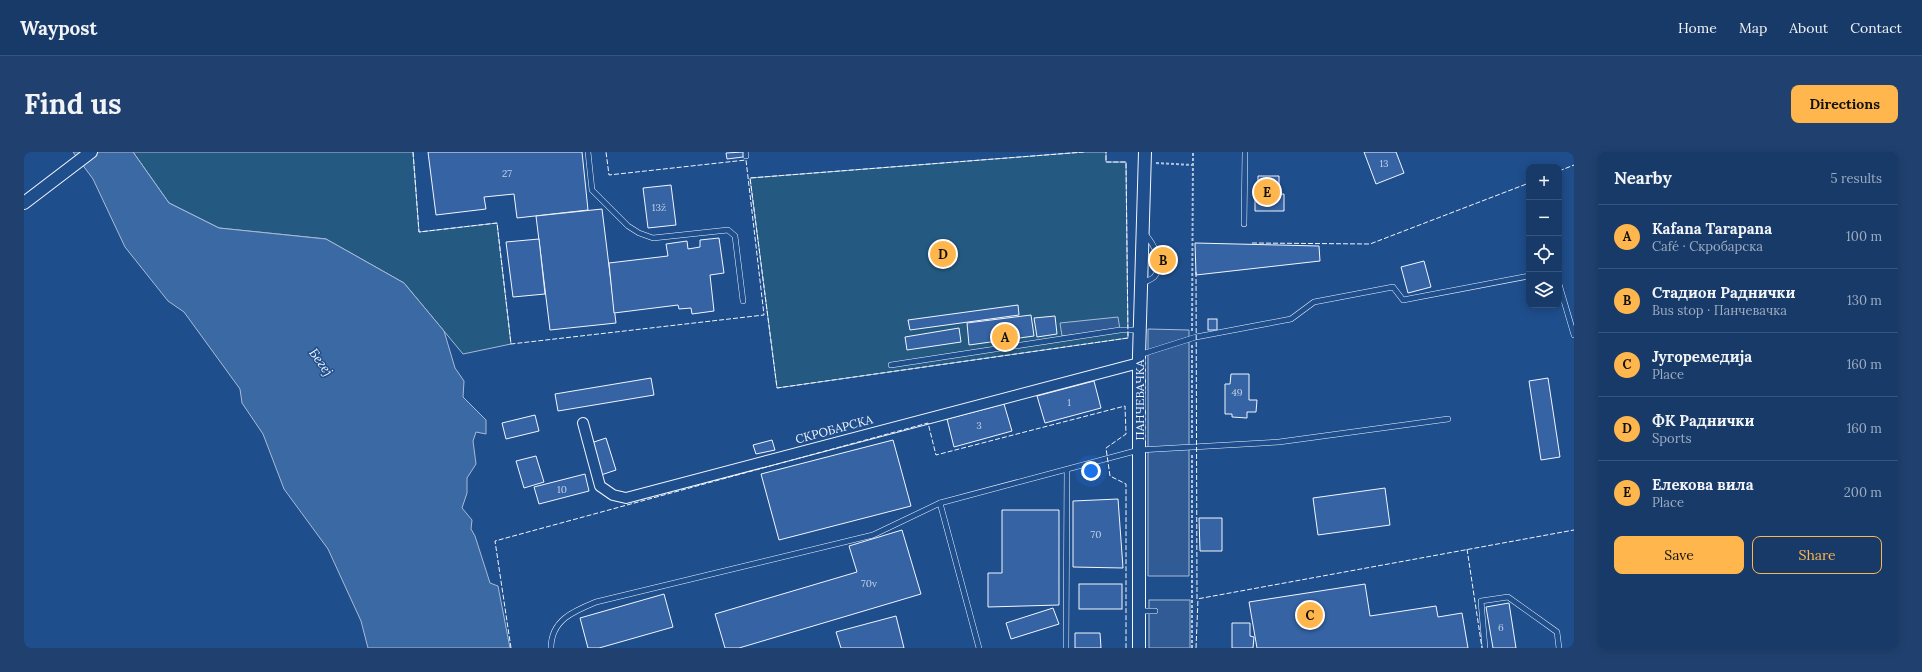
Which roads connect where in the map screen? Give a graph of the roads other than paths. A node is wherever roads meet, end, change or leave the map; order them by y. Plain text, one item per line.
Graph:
1 (91, 152) edge
2 (588, 152) edge
3 (1245, 152) edge
4 (1145, 157) edge
5 (25, 200) edge
6 (1244, 224) dead end
7 (1526, 277) edge
8 (1562, 294) edge
9 (744, 301) dead end
10 (1140, 330) junction
11 (1574, 335) edge
12 (1139, 359) junction
13 (891, 365) dead end
14 (1448, 419) dead end
15 (583, 423) dead end
16 (1139, 450) junction
17 (1067, 470) junction
18 (940, 503) junction
19 (1140, 611) junction
20 (1155, 611) dead end
21 (551, 648) edge
22 (979, 648) edge
23 (1066, 648) edge
24 (1139, 648) edge
25 (1485, 648) edge
26 (1560, 648) edge

1 - 5 street
2 - 9 lane
3 - 6 lane
4 - 10 street, ПАНЧЕВАЧКА
7 - 12 lane
8 - 11 lane
10 - 12 street, ПАНЧЕВАЧКА
10 - 13 lane
12 - 15 street, СКРОБАРСКА
12 - 16 street, ПАНЧЕВАЧКА
14 - 16 lane
16 - 17 lane
16 - 19 street, ПАНЧЕВАЧКА
17 - 18 lane
17 - 23 lane
18 - 21 lane
18 - 22 lane
19 - 20 lane
19 - 24 street, ПАНЧЕВАЧКА
25 - 26 lane

